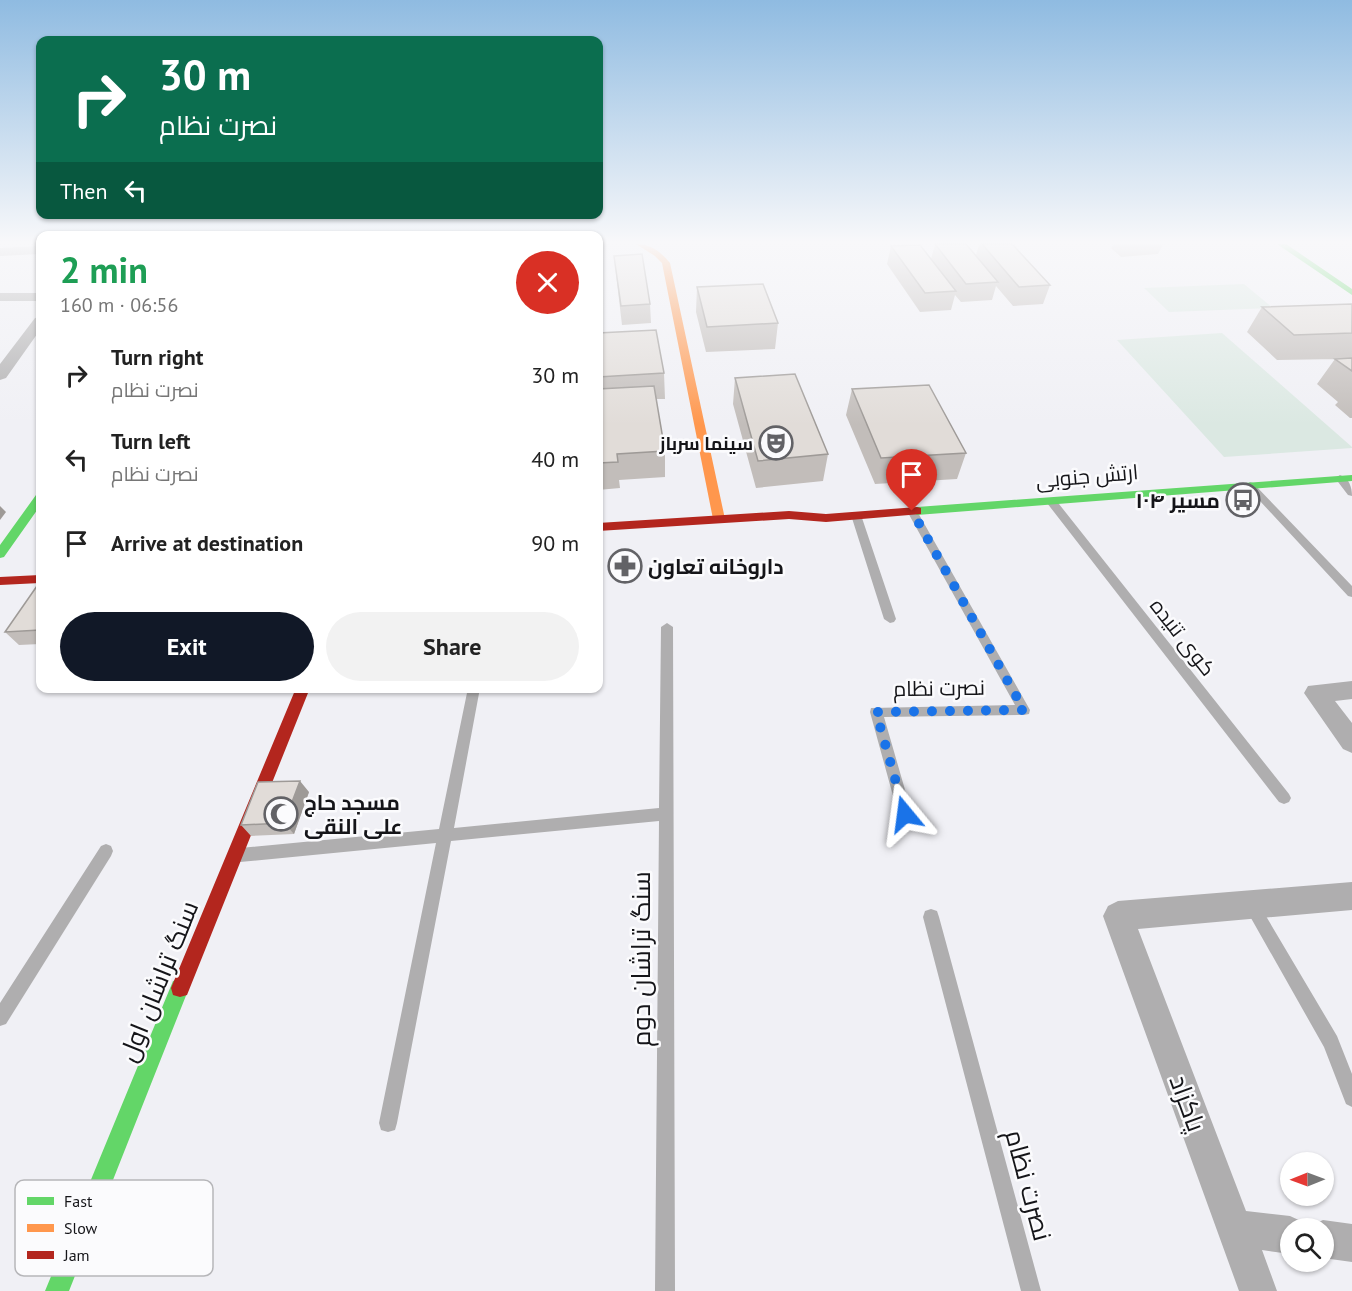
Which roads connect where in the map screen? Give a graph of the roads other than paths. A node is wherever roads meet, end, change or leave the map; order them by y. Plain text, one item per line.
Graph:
1 (671, 304) edge
2 (36, 326) edge
3 (6, 361) edge
4 (0, 375) edge
5 (1346, 478) edge
6 (1250, 485) junction
7 (1352, 493) edge
8 (1051, 501) junction
9 (36, 504) edge
10 (912, 511) junction
11 (856, 515) junction
12 (826, 518) junction
13 (719, 519) junction
14 (603, 527) edge
15 (795, 529) dead end
16 (0, 555) edge
17 (36, 579) edge
18 (0, 581) edge
19 (1352, 592) edge
20 (890, 619) dead end
21 (667, 627) dead end
22 (1352, 690) edge
23 (301, 693) edge
24 (473, 693) edge
25 (1352, 742) edge
26 (1284, 798) dead end
27 (666, 814) junction
28 (905, 814) dead end
29 (444, 835) junction
30 (106, 851) dead end
31 (236, 856) junction
32 (1352, 896) edge
33 (1252, 904) junction
34 (931, 917) dead end
35 (0, 1018) edge
36 (1352, 1098) edge
37 (388, 1123) dead end
38 (103, 1180) edge
39 (1234, 1228) junction
40 (1280, 1234) edge
41 (1334, 1241) edge
42 (1352, 1243) edge
43 (63, 1276) edge
44 (57, 1291) edge
45 (665, 1291) edge
46 (1031, 1291) edge
47 (1258, 1291) edge

1 - 13 main road
2 - 3 street
3 - 4 street
5 - 6 main road, ارتش جنوبی
5 - 7 lane
6 - 8 main road, ارتش جنوبی
6 - 19 lane
8 - 10 main road, ارتش جنوبی
8 - 26 lane, کوی تنیده
9 - 16 main road
10 - 11 main road, ارتش جنوبی
10 - 28 lane, نصرت نظام
11 - 12 main road, ارتش جنوبی
11 - 20 lane
12 - 13 main road, ارتش جنوبی
12 - 15 main road, ارتش جنوبی
13 - 14 main road, ارتش جنوبی
17 - 18 main road
21 - 27 lane, سنگ تراشان دوم
22 - 25 street
23 - 31 main road, سنگ تراشان اول
24 - 29 lane
27 - 29 lane
27 - 45 lane, سنگ تراشان دوم
29 - 31 lane
29 - 37 lane
30 - 35 lane
31 - 38 main road, سنگ تراشان اول
32 - 33 street
33 - 36 lane
33 - 39 street, پاکزاد
34 - 46 lane, نصرت نظام
39 - 40 street
39 - 47 street, پاکزاد
41 - 42 street
43 - 44 main road, سنگ تراشان اول

